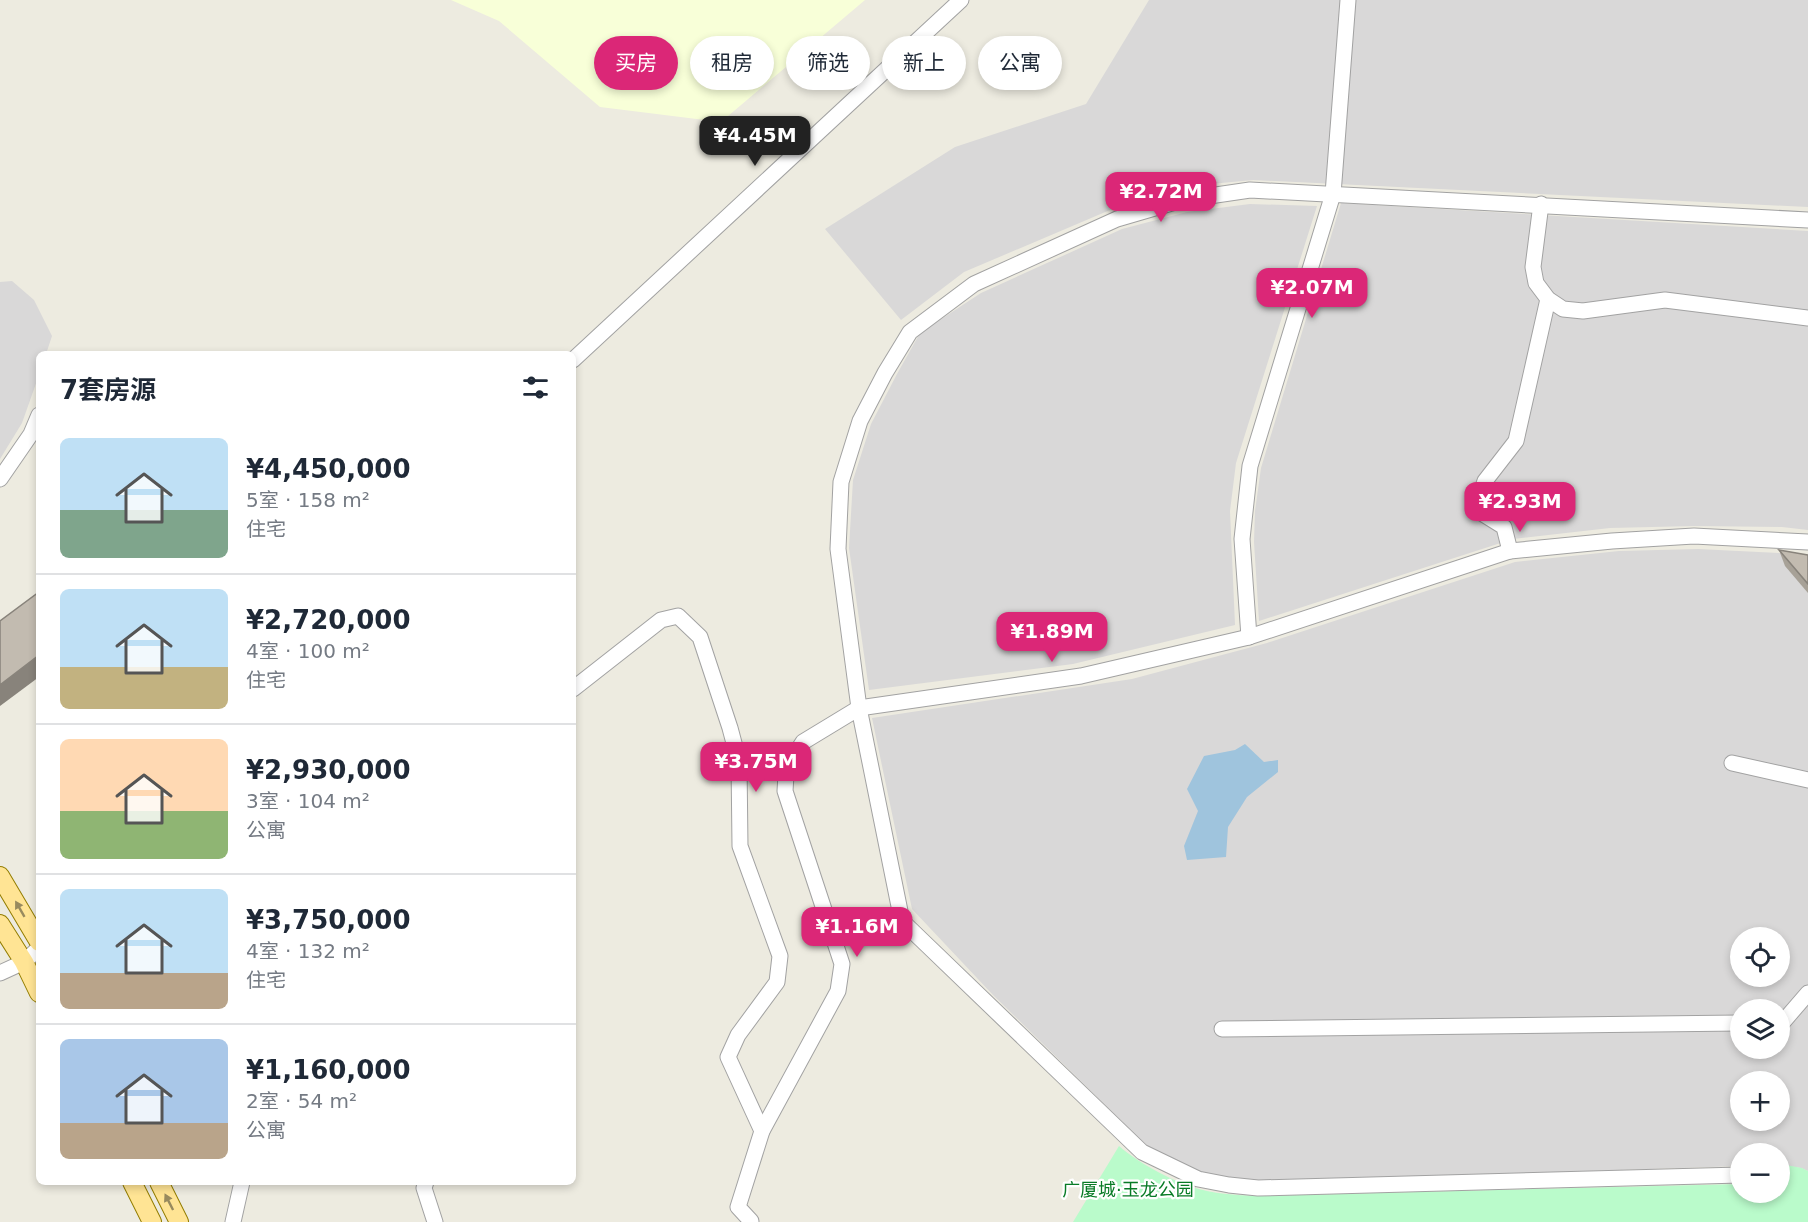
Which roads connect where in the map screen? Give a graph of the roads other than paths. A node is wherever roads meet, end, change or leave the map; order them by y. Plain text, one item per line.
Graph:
1 (961, 0) edge
2 (1348, 0) edge
3 (1333, 194) junction
4 (1541, 204) junction
5 (1808, 220) edge
6 (1548, 299) junction
7 (1808, 318) edge
8 (576, 357) edge
9 (36, 422) edge
10 (0, 479) edge
11 (1808, 542) edge
12 (1510, 551) junction
13 (1249, 637) junction
14 (576, 687) edge
15 (859, 708) junction
16 (1732, 763) dead end
17 (1808, 780) edge
18 (0, 876) edge
19 (0, 924) edge
20 (36, 937) edge
21 (31, 962) edge
22 (0, 973) edge
23 (36, 981) edge
24 (1808, 993) edge
25 (1790, 1014) edge
26 (1730, 1023) edge
27 (1222, 1029) dead end
28 (762, 1131) junction
29 (1730, 1175) edge
30 (134, 1185) edge
31 (160, 1185) edge
32 (241, 1185) edge
33 (425, 1185) edge
34 (751, 1221) edge
35 (152, 1222) edge
36 (179, 1222) edge
37 (233, 1222) edge
38 (435, 1222) edge

1 - 8 street
2 - 3 street
3 - 4 street
3 - 13 street
3 - 15 street
4 - 5 street
4 - 6 street
6 - 7 street
6 - 12 street
9 - 10 street
11 - 12 street
12 - 13 street
13 - 15 street
14 - 28 street
15 - 28 street
15 - 29 street
16 - 17 street
20 -> 18 main road
19 - 21 main road
21 - 22 street
21 - 23 main road
24 - 25 street
26 - 27 street
28 - 34 street
30 - 35 main road
36 -> 31 main road
32 - 37 street
33 - 38 street

